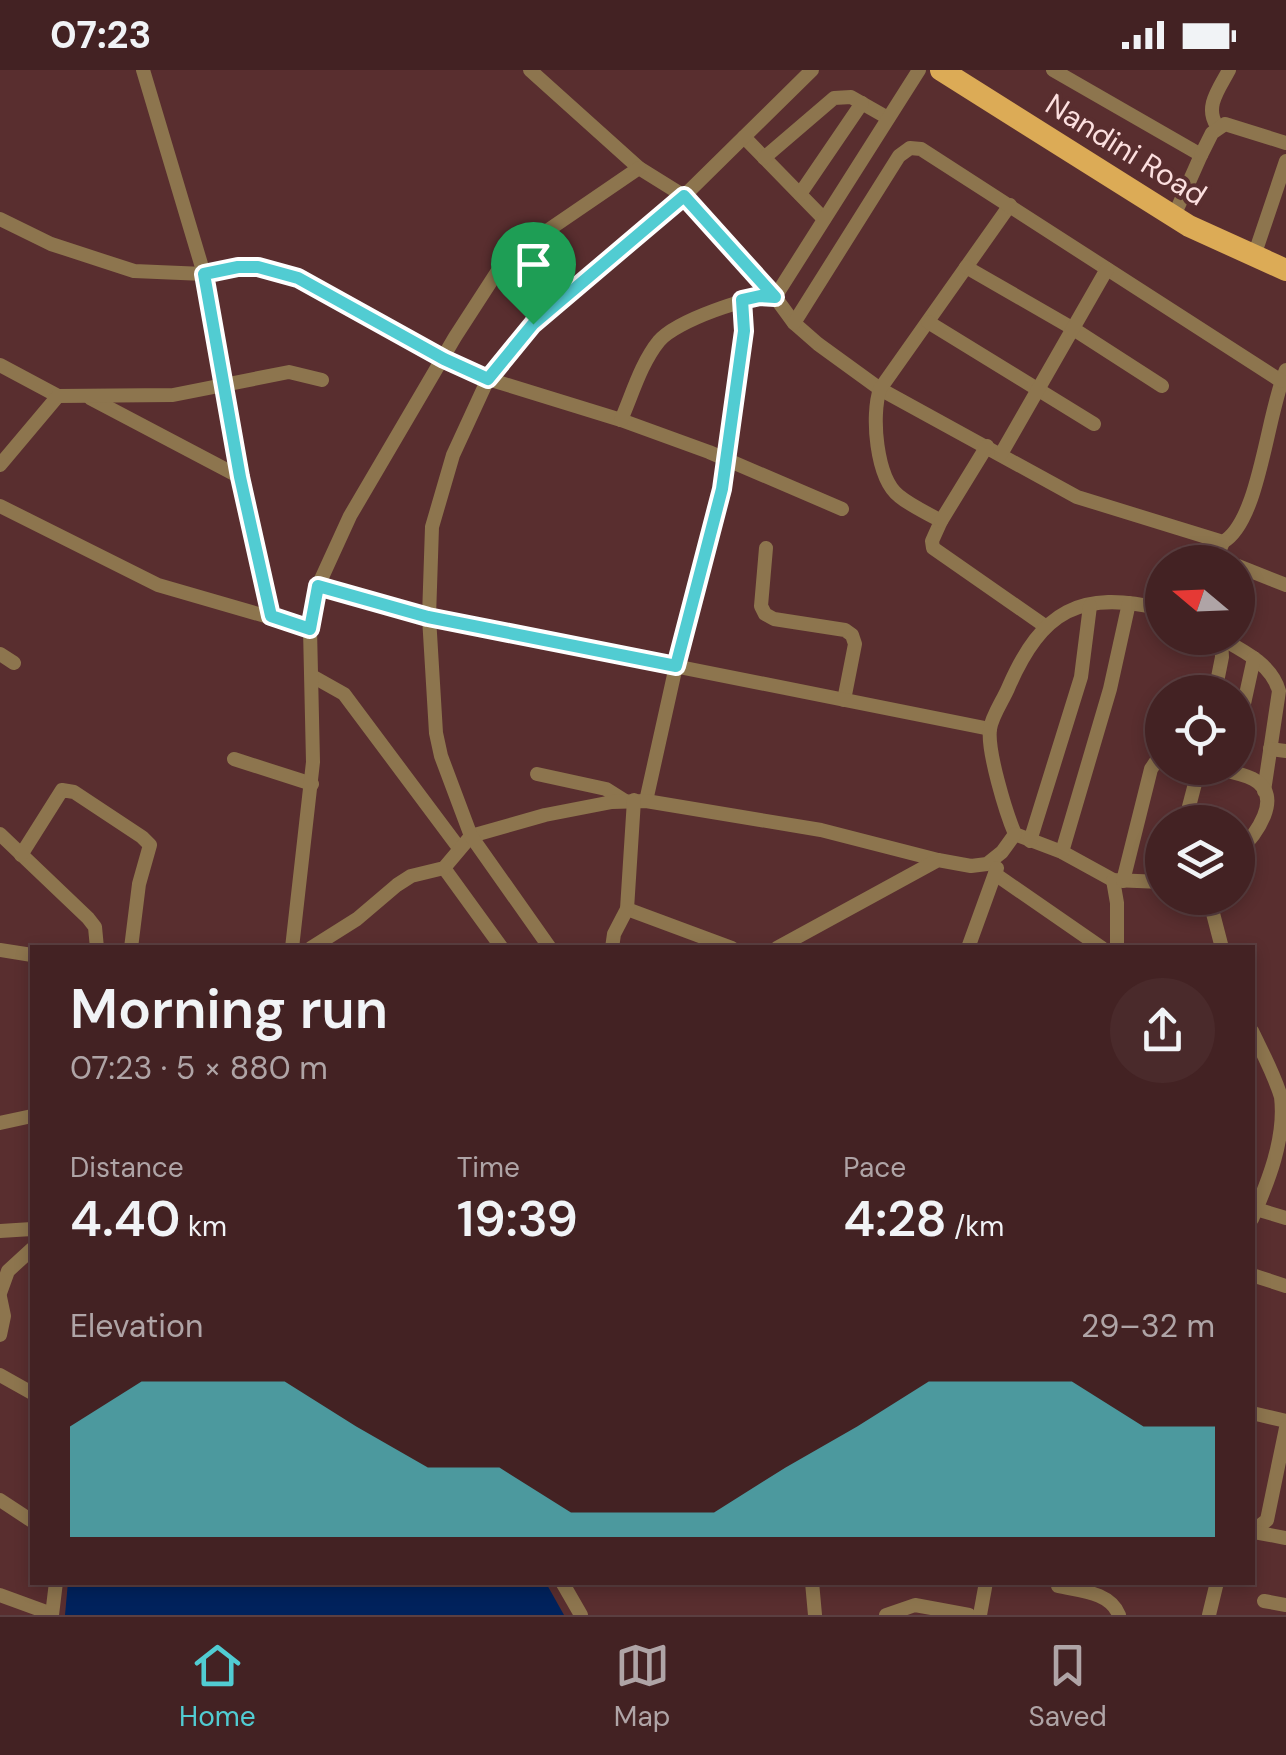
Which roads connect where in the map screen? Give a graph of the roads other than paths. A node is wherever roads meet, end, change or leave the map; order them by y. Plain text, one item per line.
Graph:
1 (143, 70) edge
2 (530, 70) edge
3 (812, 70) edge
4 (919, 70) edge
5 (942, 70) edge
6 (1053, 70) edge
7 (1229, 70) edge
8 (975, 79) edge
9 (862, 104) junction
10 (888, 118) junction
11 (1218, 126) junction
12 (744, 137) junction
13 (1286, 143) edge
14 (1201, 156) junction
15 (764, 158) junction
16 (1286, 161) edge
17 (638, 168) junction
18 (800, 194) junction
19 (684, 196) junction
20 (1010, 205) junction
21 (1174, 216) junction
22 (0, 219) edge
23 (824, 220) junction
24 (1254, 256) junction
25 (966, 267) junction
26 (1107, 269) junction
27 (1286, 270) edge
28 (204, 274) junction
29 (775, 297) junction
30 (742, 300) junction
31 (928, 322) junction
32 (794, 323) junction
33 (1072, 328) junction
34 (444, 359) junction
35 (0, 365) edge
36 (1284, 376) edge
37 (488, 379) junction
38 (322, 380) dead end
39 (224, 384) junction
40 (1162, 386) dead end
41 (880, 389) junction
42 (1038, 390) junction
43 (58, 396) junction
44 (89, 398) junction
45 (622, 420) junction
46 (1094, 424) dead end
47 (994, 450) junction
48 (725, 458) junction
49 (0, 465) edge
50 (240, 477) junction
51 (0, 506) edge
52 (842, 509) dead end
53 (941, 521) junction
54 (1222, 542) junction
55 (1222, 545) edge
56 (766, 548) dead end
57 (1255, 572) edge
58 (1286, 584) edge
59 (318, 586) junction
60 (1129, 603) junction
61 (1090, 606) junction
62 (1145, 606) edge
63 (271, 616) junction
64 (428, 617) junction
65 (1045, 626) junction
66 (310, 629) junction
67 (0, 654) edge
68 (1249, 655) edge
69 (1254, 658) junction
70 (14, 663) dead end
71 (676, 666) junction
72 (1250, 675) edge
73 (312, 676) junction
74 (844, 700) junction
75 (990, 729) junction
76 (1278, 750) edge
77 (234, 759) dead end
78 (537, 774) dead end
79 (1255, 780) edge
80 (312, 784) junction
81 (1147, 785) edge
82 (1264, 791) junction
83 (635, 800) junction
84 (1286, 803) edge
85 (1268, 810) junction
86 (0, 834) edge
87 (1015, 834) junction
88 (472, 836) junction
89 (1255, 836) edge
90 (1030, 842) junction
91 (459, 848) junction
92 (1002, 852) junction
93 (1062, 852) junction
94 (21, 855) junction
95 (938, 860) junction
96 (444, 868) junction
97 (995, 874) junction
98 (1118, 880) junction
99 (1145, 881) edge
100 (626, 908) junction
101 (1213, 915) edge
102 (96, 945) edge
103 (131, 945) edge
104 (292, 945) edge
105 (316, 945) edge
106 (500, 945) edge
107 (548, 945) edge
108 (612, 945) edge
109 (724, 945) edge
110 (782, 945) edge
111 (969, 945) edge
112 (1098, 945) edge
113 (1117, 945) edge
114 (1221, 945) edge
115 (0, 950) edge
116 (30, 956) edge
117 (1255, 1038) edge
118 (30, 1116) edge
119 (0, 1123) edge
120 (1255, 1212) edge
121 (1255, 1214) edge
122 (1286, 1218) edge
123 (30, 1229) edge
124 (0, 1231) edge
125 (30, 1251) edge
126 (1255, 1276) edge
127 (1286, 1286) edge
128 (0, 1295) edge
129 (0, 1334) edge
130 (0, 1375) edge
131 (30, 1392) edge
132 (1255, 1414) edge
133 (1286, 1424) edge
134 (1280, 1490) edge
135 (0, 1500) edge
136 (30, 1520) edge
137 (1255, 1530) edge
138 (1255, 1532) edge
139 (1286, 1538) edge
140 (56, 1585) edge
141 (564, 1585) edge
142 (812, 1585) edge
143 (985, 1585) edge
144 (1216, 1585) edge
145 (1058, 1586) dead end
146 (0, 1596) edge
147 (1264, 1601) dead end
148 (1286, 1605) edge
149 (52, 1614) edge
150 (581, 1615) edge
151 (815, 1615) edge
152 (886, 1615) edge
153 (969, 1615) edge
154 (980, 1615) edge
155 (1119, 1615) edge
156 (1209, 1615) edge

1 - 28 street
2 - 17 street
3 - 12 street
4 - 10 street
5 - 8 main road, Nandini Road
6 - 14 street
7 - 11 street
8 - 21 main road, Nandini Road
9 - 10 street
9 - 15 street
9 - 18 street
10 - 23 street
11 - 13 street
11 - 14 street
12 - 15 street
12 - 19 street
14 - 21 street
15 - 18 street
16 - 24 street
17 - 19 street
17 - 34 street
18 - 23 street
19 - 29 street
19 - 37 street
20 - 25 street
20 - 26 street
20 - 32 street
21 - 24 main road, Nandini Road
22 - 28 street
23 - 29 street
24 - 27 main road, Nandini Road
25 - 31 street
25 - 33 street
26 - 33 street
26 - 36 street
28 - 34 street
28 - 39 street
29 - 30 street
29 - 32 street
30 - 45 street
30 - 48 street
31 - 41 street
31 - 42 street
32 - 41 street
33 - 40 street
33 - 42 street
34 - 37 street
34 - 59 street
35 - 43 street
36 - 54 street
37 - 45 street
37 - 64 street
38 - 39 street
39 - 44 street
39 - 50 street
41 - 47 street
41 - 53 street
42 - 46 street
42 - 47 street
43 - 44 street
43 - 49 street
44 - 50 street
45 - 48 street
47 - 53 street
47 - 54 street
48 - 52 street
48 - 71 street
50 - 63 street
51 - 63 street
53 - 65 street
54 - 55 street
56 - 74 street
57 - 58 street
59 - 64 street
59 - 66 street
60 - 61 street
60 - 62 street
60 - 93 street
61 - 65 street
61 - 90 street
63 - 66 street
64 - 71 street
64 - 88 street
65 - 75 street
66 - 73 street
67 - 70 street
68 - 69 street
69 - 72 street
69 - 76 street
71 - 74 street
71 - 83 street
73 - 80 street
73 - 91 street
74 - 75 street
75 - 87 street
76 - 82 street
77 - 80 street
78 - 83 street
79 - 82 street
80 - 104 street
81 - 98 street
82 - 85 street
83 - 88 street
83 - 95 street
83 - 100 street
84 - 85 street
85 - 89 street
86 - 94 street
87 - 90 street
87 - 92 street
88 - 91 street
88 - 107 street
90 - 93 street
91 - 96 street
92 - 95 street
92 - 97 street
93 - 98 street
94 - 102 street
94 - 103 street
95 - 110 street
96 - 105 street
96 - 106 street
97 - 111 street
97 - 112 street
98 - 99 street
98 - 113 street
100 - 108 street
100 - 109 street
101 - 114 street
115 - 116 street
117 - 120 street
118 - 119 street
121 - 122 street
123 - 124 street
125 - 128 street
126 - 127 street
128 - 129 street
130 - 131 street
132 - 133 street
133 - 134 street
134 - 137 street
135 - 136 street
138 - 139 street
140 - 149 street
141 - 150 street
142 - 151 street
143 - 154 street
144 - 156 street
145 - 155 street
146 - 149 street
147 - 148 street
152 - 153 street

